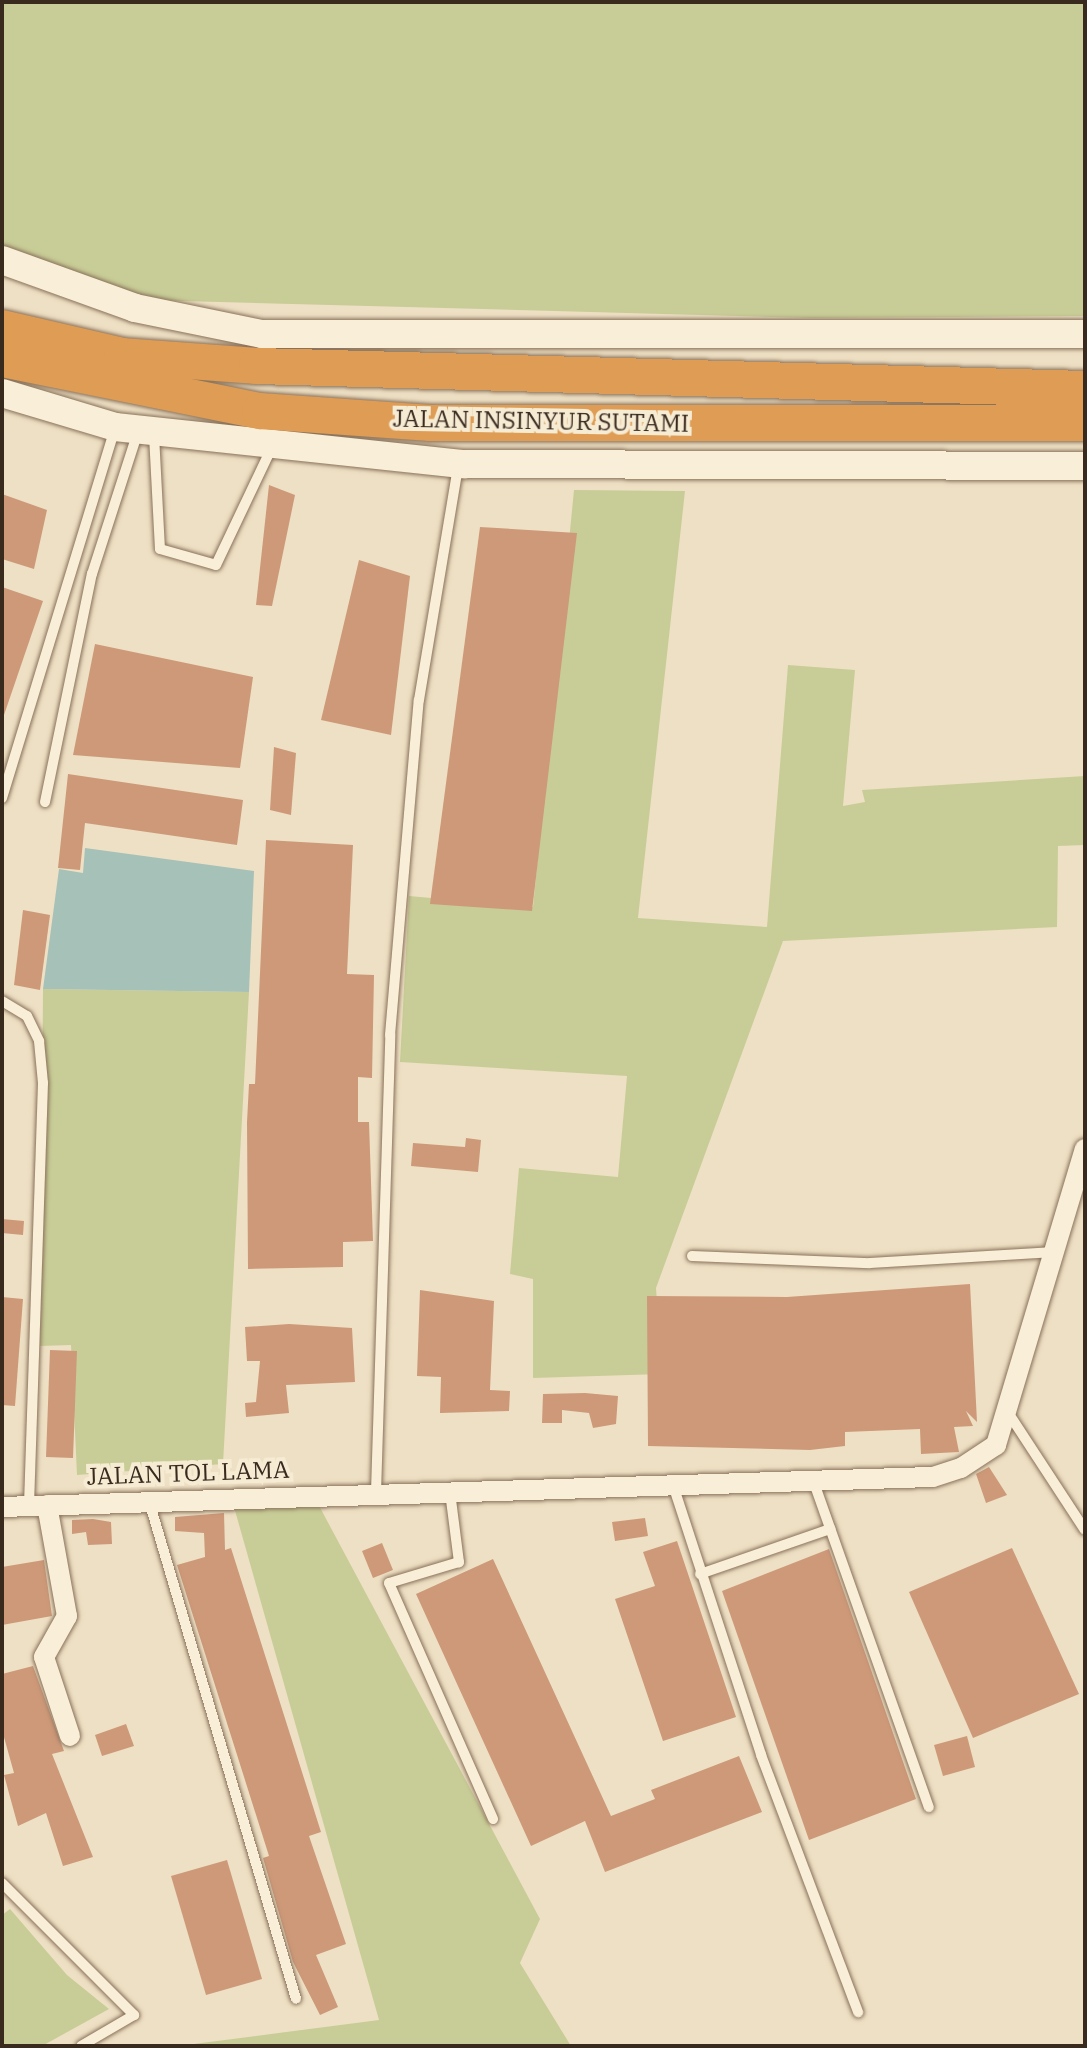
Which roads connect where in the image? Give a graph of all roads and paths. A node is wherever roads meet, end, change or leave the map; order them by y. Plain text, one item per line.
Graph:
1 (2, 260) edge
2 (2, 328) edge
3 (1085, 334) edge
4 (2, 359) edge
5 (1085, 389) edge
6 (2, 393) edge
7 (1085, 423) edge
8 (136, 430) junction
9 (272, 447) junction
10 (458, 463) junction
11 (1085, 466) edge
12 (2, 798) edge
13 (45, 802) dead end
14 (2, 1001) edge
15 (1085, 1149) edge
16 (1055, 1252) junction
17 (692, 1256) dead end
18 (1007, 1411) junction
19 (813, 1480) junction
20 (673, 1485) junction
21 (450, 1490) junction
22 (376, 1492) junction
23 (149, 1499) junction
24 (38, 1505) junction
25 (2, 1507) edge
26 (830, 1529) junction
27 (1085, 1530) edge
28 (700, 1574) junction
29 (70, 1736) dead end
30 (929, 1807) dead end
31 (493, 1819) dead end
32 (2, 1883) edge
33 (296, 1999) dead end
34 (858, 2012) dead end
35 (81, 2046) edge

1 - 3 street
2 - 5 highway, JALAN INSINYUR SUTAMI
4 - 7 highway, JALAN INSINYUR SUTAMI
6 - 8 street
8 - 9 street
8 - 9 lane
8 - 12 lane
8 - 13 lane
9 - 10 street
10 - 11 street
10 - 22 lane
14 - 24 lane
15 - 16 street, JALAN TOL LAMA
16 - 17 lane
16 - 18 street, JALAN TOL LAMA
18 - 19 street, JALAN TOL LAMA
18 - 27 lane
19 - 20 street, JALAN TOL LAMA
19 - 26 lane
20 - 21 street, JALAN TOL LAMA
20 - 28 lane
21 - 22 street, JALAN TOL LAMA
21 - 31 lane
22 - 23 street, JALAN TOL LAMA
23 - 24 street, JALAN TOL LAMA
23 - 33 lane
24 - 25 street, JALAN TOL LAMA
24 - 29 street
26 - 28 lane
26 - 30 lane
28 - 34 lane
32 - 35 lane

